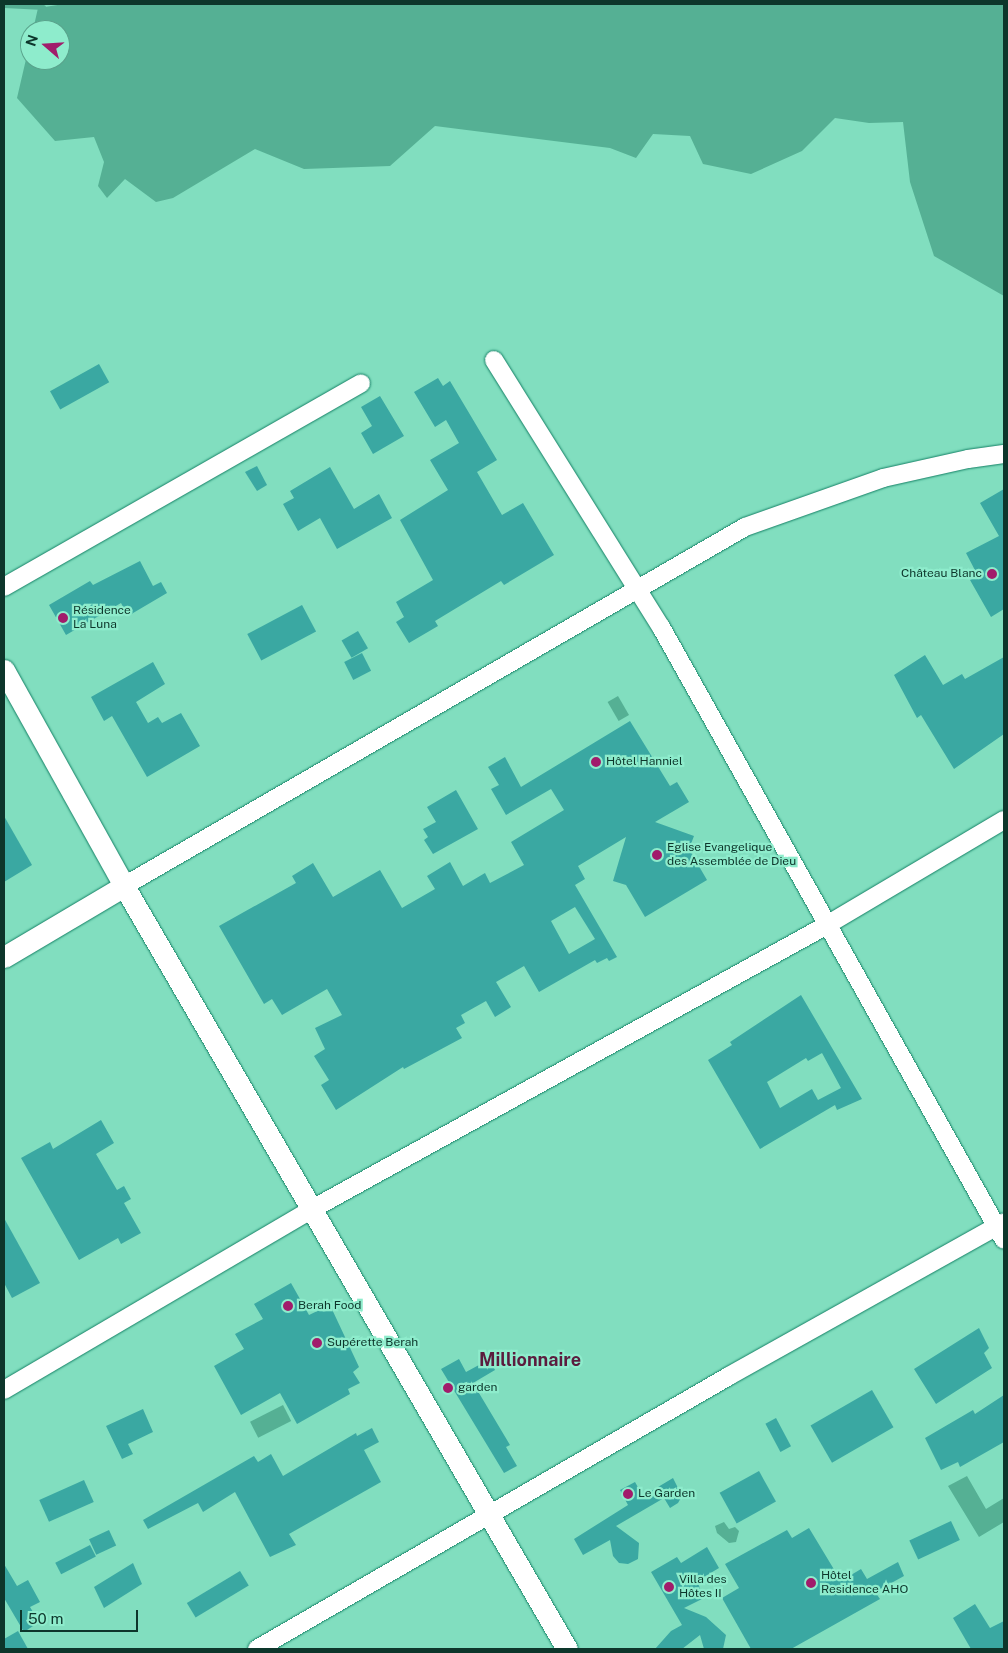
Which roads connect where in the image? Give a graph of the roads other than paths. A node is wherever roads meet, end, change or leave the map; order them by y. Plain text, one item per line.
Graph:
1 (494, 360) dead end
2 (361, 383) dead end
3 (1004, 454) edge
4 (4, 587) edge
5 (636, 588) junction
6 (4, 670) edge
7 (1004, 820) edge
8 (124, 886) junction
9 (827, 925) junction
10 (4, 957) edge
11 (314, 1208) junction
12 (1002, 1229) edge
13 (4, 1390) edge
14 (488, 1515) junction
15 (257, 1649) edge
16 (567, 1649) edge

1 - 5 street
2 - 4 street
3 - 5 street
5 - 8 street
5 - 9 street
6 - 8 street
7 - 9 street
8 - 10 street
8 - 11 street
9 - 11 street
9 - 12 street
11 - 13 street
11 - 14 street
12 - 14 street
14 - 15 street
14 - 16 street

